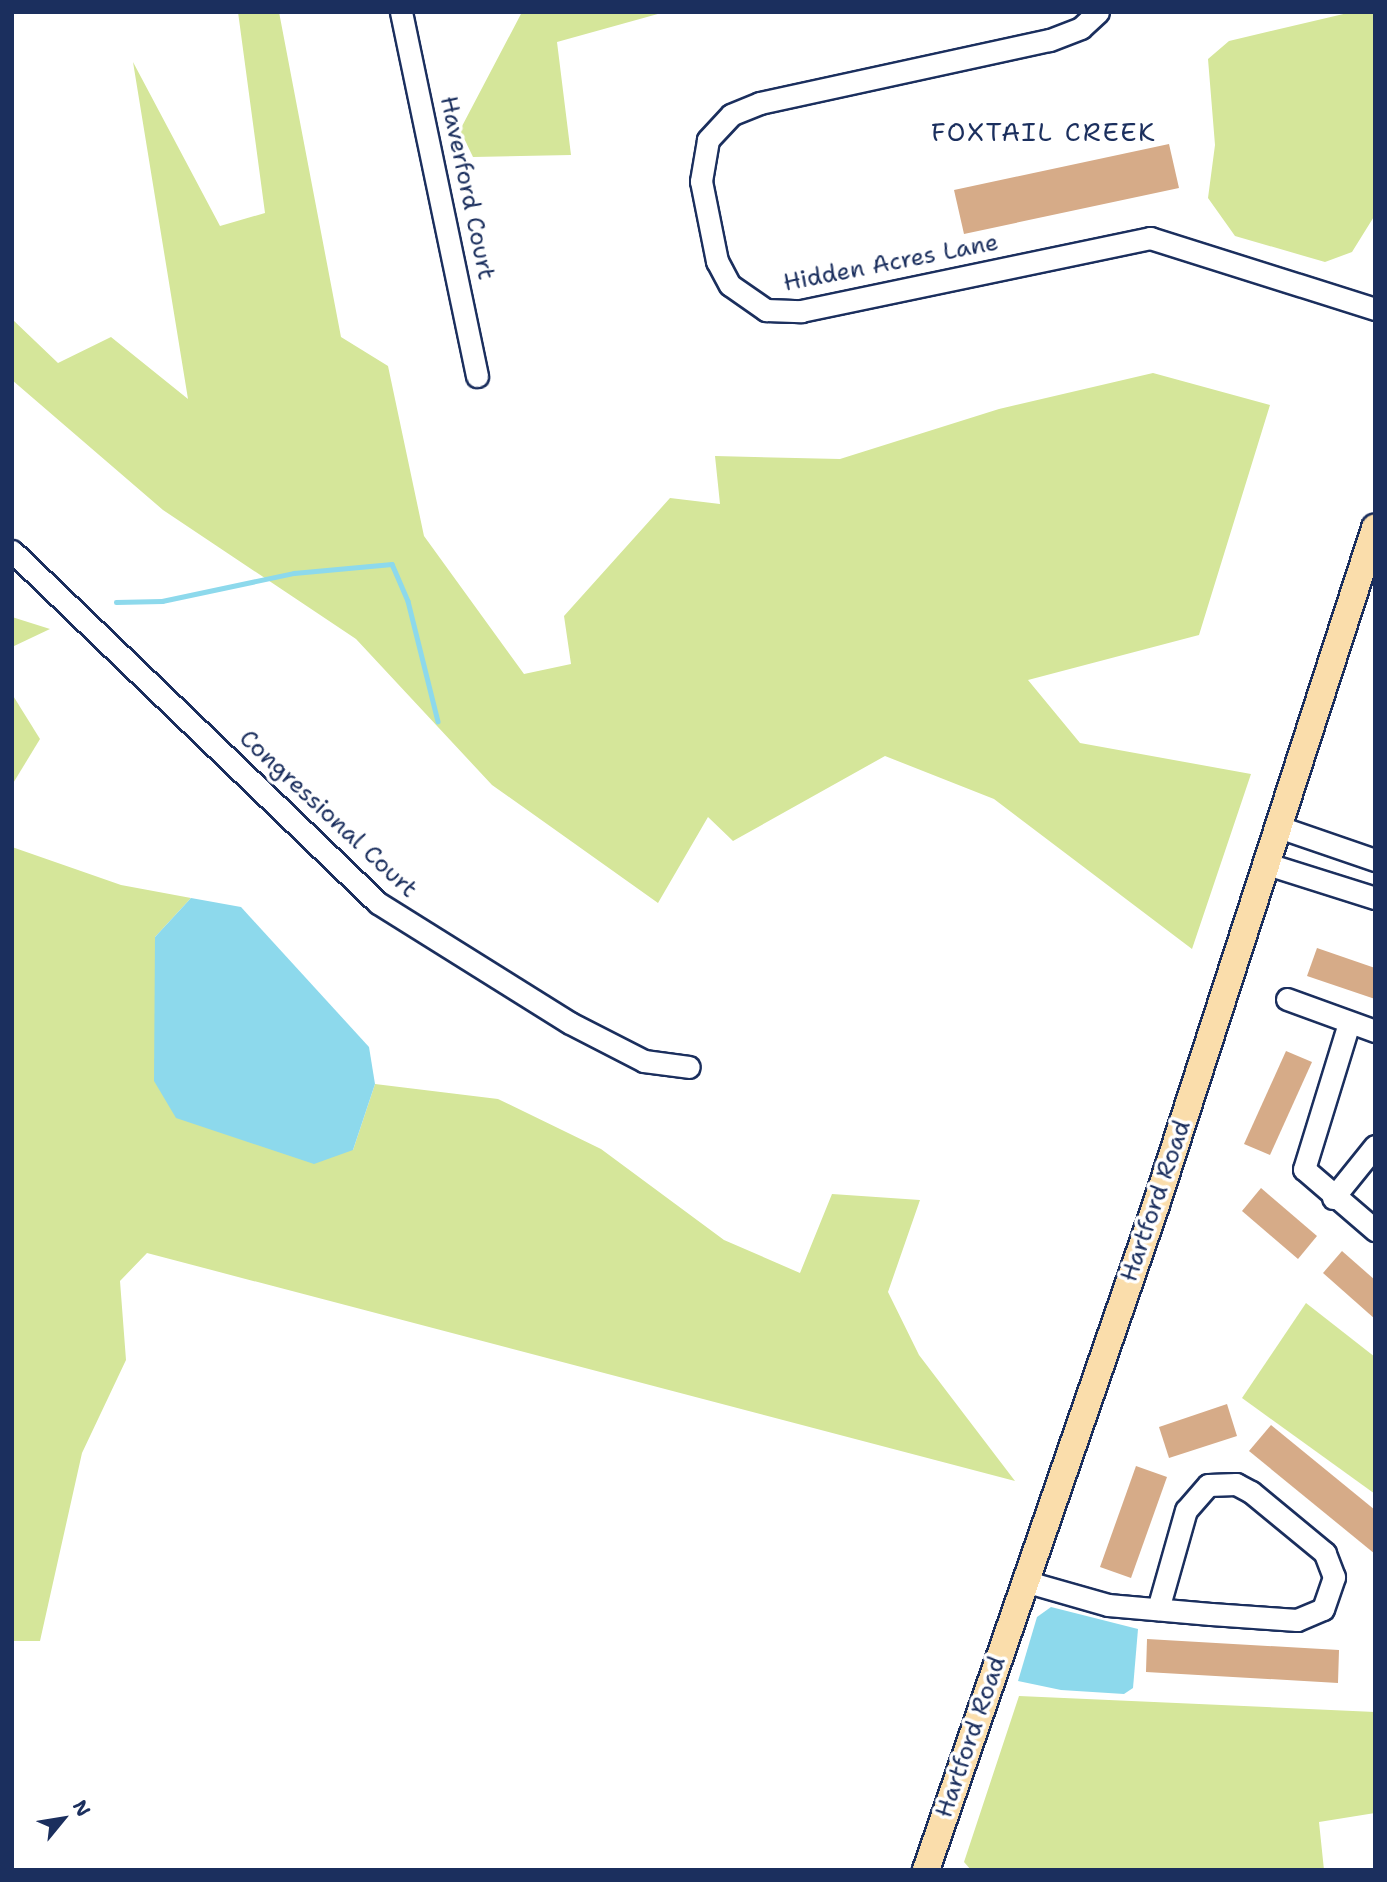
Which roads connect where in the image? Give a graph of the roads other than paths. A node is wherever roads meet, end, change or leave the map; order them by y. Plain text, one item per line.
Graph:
1 (401, 12) edge
2 (1098, 12) edge
3 (1375, 309) edge
4 (477, 376) dead end
5 (1375, 528) edge
6 (12, 551) edge
7 (1276, 825) junction
8 (1375, 860) edge
9 (1264, 863) junction
10 (1375, 898) edge
11 (1287, 999) dead end
12 (1349, 1023) junction
13 (1375, 1031) edge
14 (689, 1067) dead end
15 (1375, 1146) edge
16 (1333, 1198) junction
17 (1375, 1230) edge
18 (1024, 1581) junction
19 (1158, 1609) junction
20 (926, 1870) edge

1 - 4 street, Haverford Court
2 - 3 street, Hidden Acres Lane
5 - 7 main road, Hartford Road
6 - 14 street, Congressional Court
7 - 8 street
7 - 9 main road, Hartford Road
9 - 10 street
9 - 18 main road, Hartford Road
11 - 12 street
12 - 13 street
12 - 16 street
15 - 16 street
16 - 17 street
18 - 19 street
18 - 20 main road, Hartford Road
19 - 19 street

